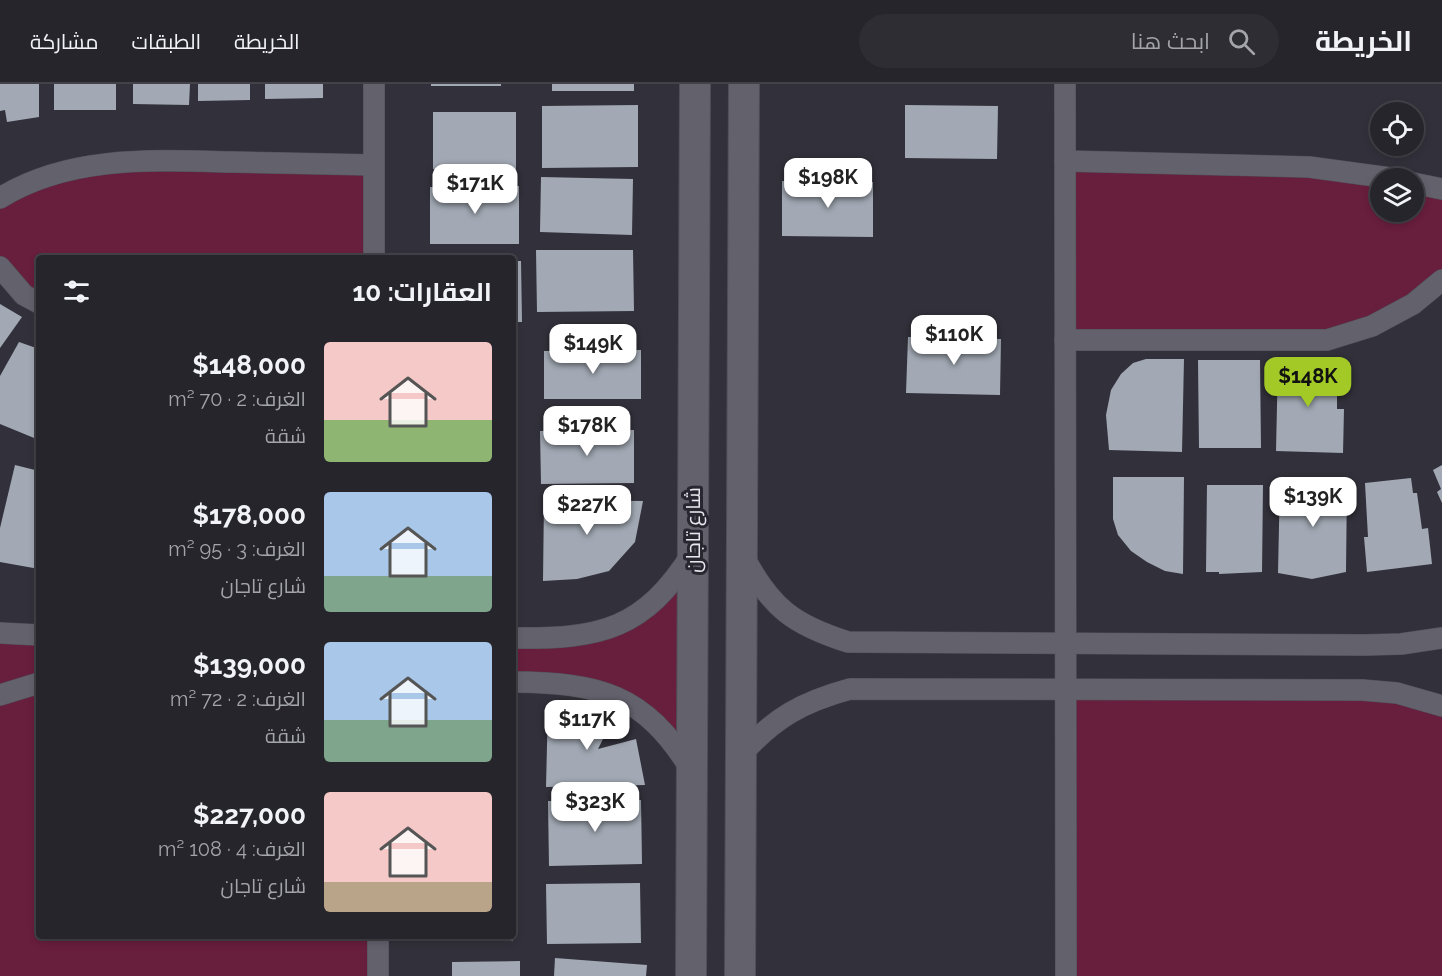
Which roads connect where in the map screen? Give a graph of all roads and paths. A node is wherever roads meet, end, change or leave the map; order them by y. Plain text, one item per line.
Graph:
1 (374, 84) edge
2 (695, 84) edge
3 (744, 84) edge
4 (1065, 84) edge
5 (1065, 161) junction
6 (374, 165) junction
7 (1370, 176) edge
8 (1424, 185) edge
9 (1442, 189) edge
10 (0, 198) edge
11 (744, 206) junction
12 (694, 207) junction
13 (374, 255) edge
14 (0, 267) edge
15 (1442, 280) edge
16 (36, 301) edge
17 (1065, 340) junction
18 (693, 552) junction
19 (742, 554) junction
20 (0, 633) edge
21 (36, 635) edge
22 (516, 638) edge
23 (1442, 638) edge
24 (1066, 644) junction
25 (516, 682) edge
26 (36, 684) edge
27 (1066, 688) junction
28 (0, 695) edge
29 (1442, 706) edge
30 (741, 755) junction
31 (692, 771) junction
32 (378, 939) edge
33 (692, 945) junction
34 (741, 946) junction
35 (378, 976) edge
36 (691, 976) edge
37 (740, 976) edge
38 (1066, 976) edge

1 - 6 street
2 - 12 street, شارع تاجان
3 - 11 street
4 - 5 street
5 - 7 street
5 - 17 street
6 - 10 street
6 - 13 street
8 - 9 street
11 - 12 street
11 - 19 street
12 - 18 street, شارع تاجان
14 - 16 street
15 - 17 street
17 - 24 street
18 - 22 street
18 - 31 street, شارع تاجان
19 - 24 street
19 - 30 street
20 - 21 street
23 - 24 street
24 - 27 street
25 - 31 street
26 - 28 street
27 - 29 street
27 - 30 street
27 - 38 street
30 - 34 street
31 - 33 street, شارع تاجان
32 - 35 street
33 - 34 street
33 - 36 street, شارع تاجان
34 - 37 street

